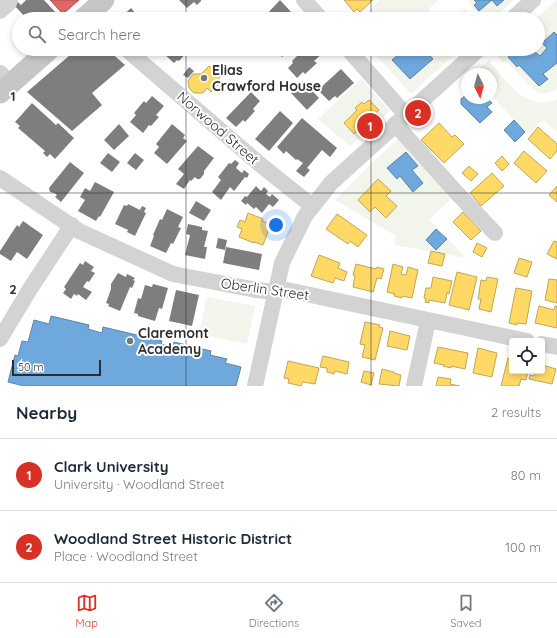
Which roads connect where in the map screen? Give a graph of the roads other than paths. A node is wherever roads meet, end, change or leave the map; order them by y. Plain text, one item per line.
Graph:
1 (10, 0) edge
2 (104, 0) edge
3 (304, 0) edge
4 (533, 0) edge
5 (0, 11) edge
6 (93, 12) edge
7 (315, 12) edge
8 (520, 12) edge
9 (41, 56) edge
10 (134, 56) edge
11 (353, 56) edge
12 (471, 56) edge
13 (4, 83) edge
14 (401, 119) junction
15 (0, 178) edge
16 (312, 206) junction
17 (72, 225) junction
18 (495, 233) dead end
19 (276, 292) junction
20 (428, 321) junction
21 (512, 338) edge
22 (0, 339) edge
23 (545, 345) edge
24 (557, 347) edge
25 (255, 386) edge
26 (414, 386) edge

1 - 5 street
2 - 6 main road
3 - 7 street
4 - 8 street
9 - 13 main road
10 - 16 street, Norwood Street
11 - 14 street
12 - 14 street
14 - 16 street
14 - 18 street
15 - 17 street, Oberlin Street
16 - 19 street
17 - 19 street, Oberlin Street
17 - 22 street
19 - 20 street, Oberlin Street
19 - 25 street
20 - 21 street, Oberlin Street
20 - 26 street
23 - 24 street

